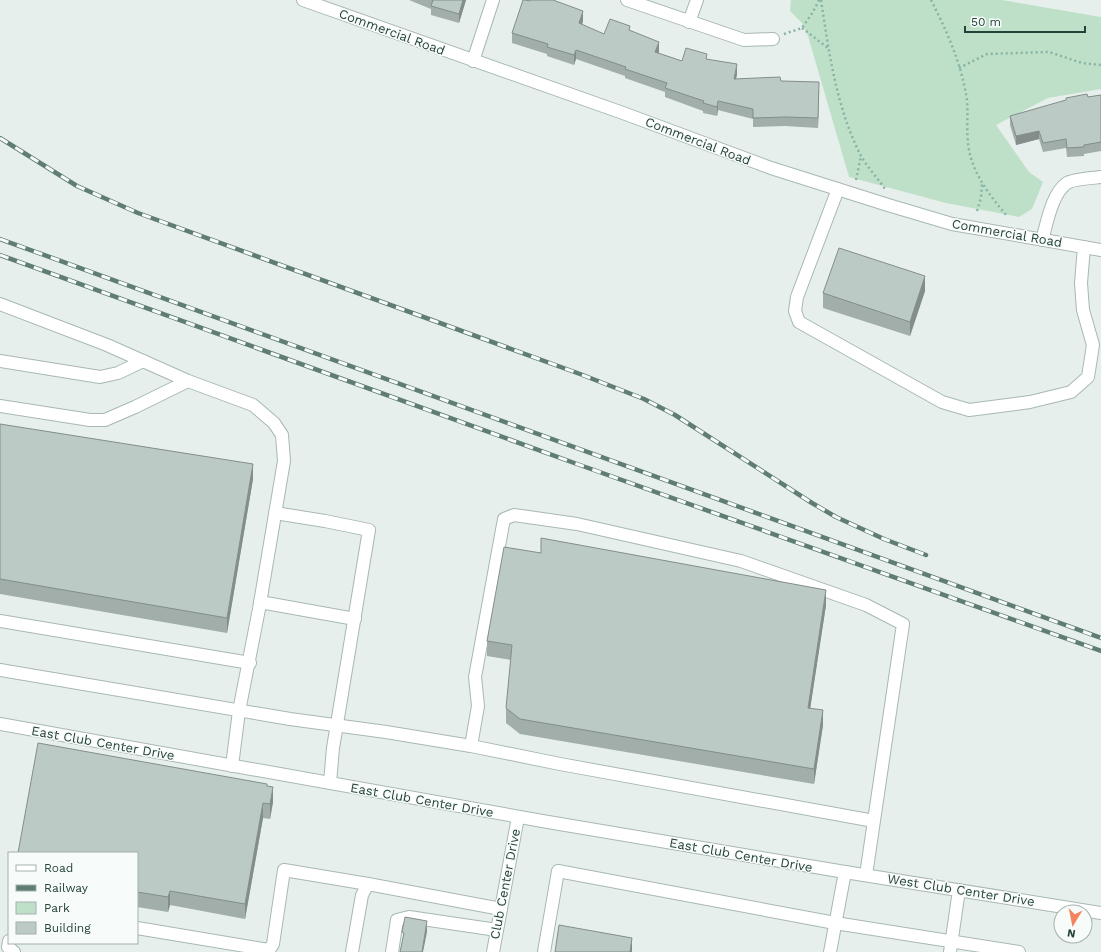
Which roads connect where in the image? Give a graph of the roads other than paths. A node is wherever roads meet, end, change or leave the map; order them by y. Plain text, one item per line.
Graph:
1 (303, 0) edge
2 (493, 0) edge
3 (627, 0) edge
4 (697, 0) edge
5 (689, 22) junction
6 (773, 39) road end
7 (473, 61) junction
8 (1101, 177) edge
9 (838, 189) junction
10 (1042, 240) junction
11 (1084, 247) junction
12 (1101, 250) edge
13 (0, 304) edge
14 (0, 361) edge
15 (144, 361) junction
16 (188, 381) junction
17 (0, 406) edge
18 (275, 513) junction
19 (260, 602) junction
20 (354, 619) junction
21 (0, 621) edge
22 (250, 663) junction
23 (0, 670) edge
24 (239, 711) junction
25 (0, 724) edge
26 (337, 726) junction
27 (471, 746) junction
28 (232, 766) junction
29 (330, 783) junction
30 (518, 817) junction
31 (874, 821) junction
32 (845, 872) junction
33 (866, 875) junction
34 (368, 884) junction
35 (959, 890) junction
36 (501, 909) junction
37 (1101, 913) edge
38 (835, 923) junction
39 (138, 928) edge
40 (497, 930) junction
41 (8, 944) edge
42 (951, 946) edge
43 (14, 952) edge
44 (352, 952) edge
45 (392, 952) edge
46 (493, 952) edge
47 (544, 952) edge
48 (830, 952) edge
49 (1019, 952) edge

1 - 7 street, Commercial Road
2 - 7 street
3 - 5 street
4 - 5 street
5 - 6 street
7 - 9 street, Commercial Road
8 - 10 street
9 - 10 street, Commercial Road
9 - 11 street
10 - 11 street, Commercial Road
11 - 12 street, Commercial Road
13 - 15 street
14 - 15 street
15 - 16 street
16 - 17 street
16 - 18 street
18 - 19 street
18 - 20 street
19 - 20 street
19 - 22 street
20 - 26 street
21 - 22 street
22 - 24 street
23 - 24 street
24 - 26 street
24 - 28 street
25 - 28 street, East Club Center Drive
26 - 27 street
26 - 29 street
27 - 31 street
27 - 31 street
28 - 29 street, East Club Center Drive
29 - 30 street, East Club Center Drive
30 - 32 street, East Club Center Drive
30 - 36 street, Club Center Drive
31 - 33 street
32 - 33 street, West Club Center Drive
32 - 38 street
33 - 35 street, West Club Center Drive
34 - 36 street
34 - 39 street
34 - 44 street
35 - 37 street, West Club Center Drive
35 - 42 street
36 - 40 street, Club Center Drive
38 - 42 street
38 - 47 street
38 - 48 street
40 - 45 street
40 - 46 street, Club Center Drive
41 - 43 street
42 - 49 street

